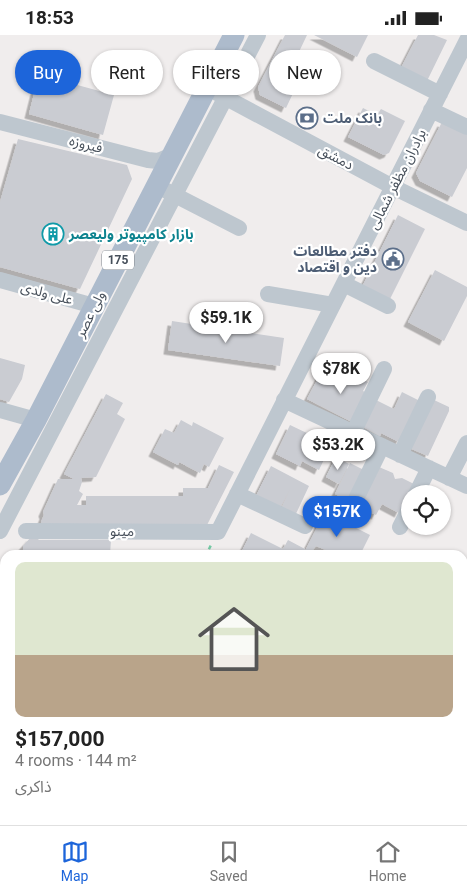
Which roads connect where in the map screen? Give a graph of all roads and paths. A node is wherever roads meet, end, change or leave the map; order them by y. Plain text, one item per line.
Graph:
1 (234, 35) edge
2 (258, 35) edge
3 (466, 45) edge
4 (230, 50) edge
5 (247, 50) edge
6 (374, 61) dead end
7 (440, 94) junction
8 (215, 95) edge
9 (216, 95) edge
10 (225, 95) edge
11 (431, 111) junction
12 (0, 122) edge
13 (467, 127) edge
14 (172, 155) junction
15 (157, 186) junction
16 (393, 187) junction
17 (176, 195) junction
18 (467, 223) edge
19 (239, 227) dead end
20 (0, 280) edge
21 (344, 284) junction
22 (268, 294) dead end
23 (333, 305) junction
24 (94, 306) junction
25 (388, 306) dead end
26 (384, 369) dead end
27 (428, 397) dead end
28 (284, 400) junction
29 (0, 410) edge
30 (36, 420) junction
31 (353, 433) junction
32 (467, 443) edge
33 (382, 446) junction
34 (400, 455) junction
35 (429, 468) junction
36 (449, 478) junction
37 (0, 485) edge
38 (420, 485) edge
39 (467, 486) edge
40 (237, 494) junction
41 (352, 507) dead end
42 (305, 526) dead end
43 (0, 531) edge
44 (26, 531) dead end
45 (218, 532) joint

1 - 4 main road, ولی عصر / 175
2 - 5 street
3 - 7 street, برادران مظفر شمالی
6 - 7 street
7 - 11 street, برادران مظفر شمالی
8 - 14 main road, ولی عصر / 175
9 - 17 street
10 - 16 street, دمشق
11 - 13 street
11 - 16 street, برادران مظفر شمالی
12 - 14 street, فیروزه
14 - 15 main road, ولی عصر / 175
15 - 17 street
15 - 24 main road, ولی عصر / 175
16 - 18 street, دمشق
16 - 21 street, برادران مظفر شمالی
17 - 19 street
17 - 43 street
20 - 24 street, علی ولدی
21 - 23 street, برادران مظفر شمالی
21 - 25 street
22 - 23 street
23 - 28 street, برادران مظفر شمالی
24 - 30 main road, ولی عصر / 175
26 - 31 street
27 - 34 street
28 - 31 street
28 - 40 street, برادران مظفر شمالی
29 - 30 street
30 - 37 main road, ولی عصر / 175
31 - 33 street
32 - 36 street
33 - 34 street
33 - 41 street
34 - 35 street
35 - 36 street
35 - 38 street
36 - 39 street
40 - 42 street
40 - 45 street, برادران مظفر شمالی
44 - 45 street, مینو

